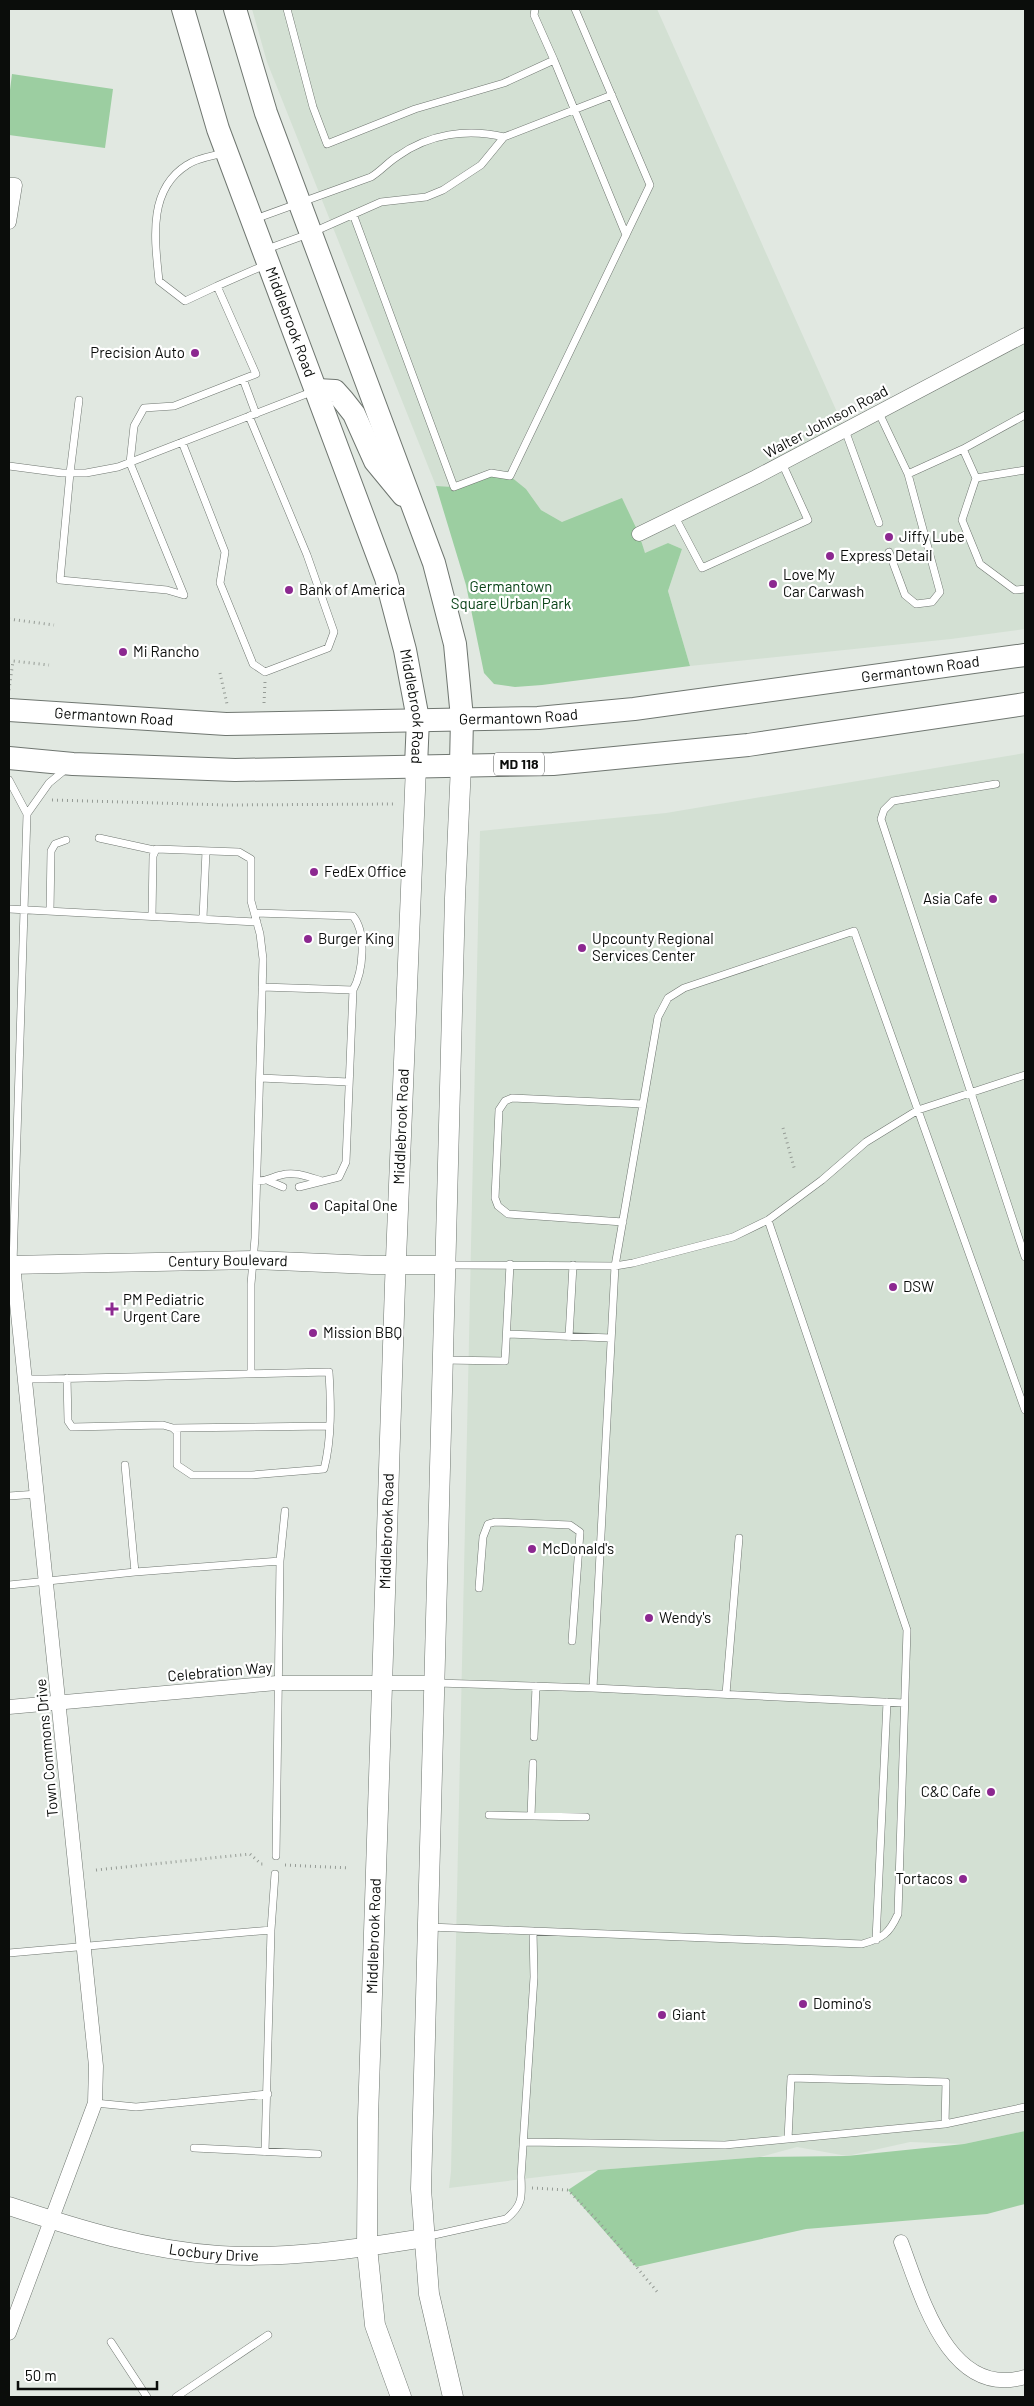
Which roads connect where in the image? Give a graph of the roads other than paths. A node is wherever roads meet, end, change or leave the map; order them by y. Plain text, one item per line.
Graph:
1 (183, 9) edge
2 (235, 9) edge
3 (287, 9) edge
4 (535, 9) edge
5 (575, 9) edge
6 (554, 60) junction
7 (612, 95) junction
8 (575, 109) junction
9 (504, 137) junction
10 (227, 152) junction
11 (9, 185) edge
12 (300, 204) junction
13 (353, 214) junction
14 (253, 220) junction
15 (9, 222) edge
16 (311, 233) junction
17 (626, 235) junction
18 (267, 256) junction
19 (217, 286) junction
20 (1025, 335) edge
21 (243, 379) junction
22 (317, 390) junction
23 (79, 400) dead end
24 (878, 413) junction
25 (252, 415) junction
26 (1025, 415) edge
27 (845, 430) junction
28 (182, 442) junction
29 (964, 449) junction
30 (130, 463) junction
31 (782, 463) junction
32 (9, 466) edge
33 (1025, 470) edge
34 (70, 473) junction
35 (908, 474) junction
36 (976, 478) junction
37 (414, 507) junction
38 (675, 517) junction
39 (879, 524) dead end
40 (640, 534) dead end
41 (889, 552) dead end
42 (1025, 589) edge
43 (1025, 656) edge
44 (1025, 704) edge
45 (9, 710) edge
46 (462, 718) junction
47 (418, 719) junction
48 (9, 758) edge
49 (73, 764) junction
50 (461, 765) junction
51 (416, 766) junction
52 (9, 780) edge
53 (996, 784) dead end
54 (27, 814) junction
55 (98, 838) dead end
56 (66, 840) dead end
57 (154, 850) junction
58 (206, 851) junction
59 (9, 909) edge
60 (24, 910) junction
61 (50, 911) junction
62 (255, 912) junction
63 (152, 916) junction
64 (203, 918) junction
65 (257, 922) junction
66 (262, 986) junction
67 (353, 990) junction
68 (1025, 1075) edge
69 (260, 1078) junction
70 (349, 1082) junction
71 (972, 1093) junction
72 (643, 1104) junction
73 (918, 1110) junction
74 (257, 1181) junction
75 (269, 1181) junction
76 (322, 1182) junction
77 (283, 1187) dead end
78 (300, 1187) dead end
79 (768, 1220) junction
80 (623, 1222) junction
81 (1025, 1257) edge
82 (254, 1260) junction
83 (396, 1264) junction
84 (510, 1264) junction
85 (11, 1265) edge
86 (446, 1265) junction
87 (573, 1265) junction
88 (615, 1266) junction
89 (507, 1334) junction
90 (569, 1337) junction
91 (611, 1338) junction
92 (443, 1360) junction
93 (252, 1373) junction
94 (67, 1378) junction
95 (26, 1379) junction
96 (1025, 1410) edge
97 (329, 1426) junction
98 (173, 1428) junction
99 (125, 1465) dead end
100 (38, 1494) junction
101 (9, 1496) edge
102 (285, 1511) dead end
103 (739, 1538) dead end
104 (280, 1561) junction
105 (135, 1572) junction
106 (47, 1581) junction
107 (9, 1585) edge
108 (479, 1588) dead end
109 (572, 1641) dead end
110 (277, 1683) junction
111 (382, 1683) junction
112 (435, 1683) junction
113 (536, 1686) junction
114 (593, 1688) junction
115 (726, 1694) junction
116 (60, 1702) junction
117 (887, 1702) junction
118 (904, 1702) junction
119 (9, 1707) edge
120 (534, 1737) dead end
121 (533, 1763) dead end
122 (489, 1815) dead end
123 (531, 1816) junction
124 (586, 1818) dead end
125 (276, 1856) dead end
126 (275, 1874) dead end
127 (428, 1927) junction
128 (271, 1930) junction
129 (533, 1931) junction
130 (876, 1940) junction
131 (82, 1946) junction
132 (9, 1953) edge
133 (268, 2094) junction
134 (95, 2103) junction
135 (1025, 2107) edge
136 (945, 2124) junction
137 (788, 2139) junction
138 (524, 2142) junction
139 (194, 2148) dead end
140 (265, 2152) junction
141 (318, 2154) dead end
142 (9, 2206) edge
143 (52, 2221) junction
144 (424, 2238) junction
145 (901, 2242) dead end
146 (367, 2247) junction
147 (9, 2333) edge
148 (268, 2335) dead end
149 (110, 2342) dead end
150 (1025, 2377) edge
151 (147, 2397) edge
152 (176, 2397) edge
153 (401, 2397) edge
154 (454, 2397) edge

1 - 10 main road, Middlebrook Road
2 - 12 main road
3 - 6 lane
4 - 6 lane
5 - 7 lane
6 - 8 lane
7 - 8 lane
7 - 17 lane
8 - 9 lane
8 - 17 lane
9 - 12 lane
9 - 13 lane
10 - 14 main road, Middlebrook Road
10 - 19 lane
11 - 15 street
12 - 14 lane
12 - 16 main road
13 - 16 lane
13 - 17 lane
14 - 18 main road, Middlebrook Road
16 - 18 lane
16 - 37 main road
18 - 19 lane
18 - 22 main road, Middlebrook Road
19 - 21 lane
20 - 24 street, Walter Johnson Road
21 - 25 lane
21 - 30 lane
22 - 25 lane
22 - 37 main road
22 - 47 main road, Middlebrook Road
23 - 34 lane
24 - 27 street, Walter Johnson Road
24 - 35 lane
25 - 28 lane
25 - 28 lane
26 - 29 lane
27 - 31 street, Walter Johnson Road
27 - 39 lane
28 - 30 lane
29 - 35 lane
29 - 36 lane
30 - 34 lane
30 - 34 lane
31 - 38 street, Walter Johnson Road
31 - 38 lane
32 - 34 lane
33 - 36 lane
35 - 41 lane
36 - 42 lane
37 - 46 main road
38 - 40 street, Walter Johnson Road
43 - 46 main road, Germantown Road
44 - 50 main road, MD 118
45 - 47 main road, Germantown Road
46 - 47 main road, Germantown Road
46 - 50 main road
47 - 51 main road, Middlebrook Road
48 - 49 main road, MD 118
49 - 51 main road, MD 118
49 - 54 lane
50 - 51 main road, MD 118
50 - 86 main road
51 - 83 main road, Middlebrook Road
52 - 54 lane
53 - 71 lane
54 - 60 lane
55 - 57 lane
56 - 61 lane
57 - 58 lane
57 - 63 lane
58 - 62 lane
58 - 64 lane
59 - 60 lane
60 - 61 lane
60 - 85 lane
61 - 63 lane
62 - 65 lane
62 - 67 lane
63 - 64 lane
64 - 65 lane
65 - 66 lane
66 - 67 lane
66 - 69 lane
67 - 70 lane
68 - 71 lane
69 - 70 lane
69 - 74 lane
70 - 76 lane
71 - 73 lane
71 - 81 lane
72 - 73 lane
72 - 80 lane
72 - 80 lane
73 - 79 lane
73 - 96 lane
74 - 75 lane
74 - 82 lane
75 - 76 lane
75 - 77 lane
76 - 78 lane
79 - 88 lane
79 - 118 lane
80 - 88 lane
82 - 83 street, Century Boulevard
82 - 85 street, Century Boulevard
82 - 93 lane
83 - 86 street, Century Boulevard
83 - 111 main road, Middlebrook Road
84 - 86 lane
84 - 87 lane
84 - 89 lane
85 - 95 street, Town Commons Drive
86 - 92 main road
87 - 88 lane
87 - 90 lane
88 - 91 lane
89 - 90 lane
89 - 92 lane
90 - 91 lane
91 - 114 lane
92 - 112 main road
93 - 94 lane
93 - 97 lane
94 - 95 lane
94 - 98 lane
95 - 100 street, Town Commons Drive
97 - 98 lane
97 - 98 lane
99 - 105 lane
100 - 101 lane
100 - 106 street, Town Commons Drive
102 - 104 lane
103 - 115 lane
104 - 105 lane
104 - 110 lane
105 - 106 lane
106 - 107 lane
106 - 116 street, Town Commons Drive
108 - 109 lane
110 - 111 street, Celebration Way
110 - 116 street, Celebration Way
110 - 125 lane
111 - 112 street, Celebration Way
111 - 146 main road, Middlebrook Road
112 - 113 lane
112 - 127 main road
113 - 114 lane
113 - 120 lane
114 - 115 lane
115 - 117 lane
116 - 119 street, Celebration Way
116 - 131 street, Town Commons Drive
117 - 118 lane
117 - 130 lane
118 - 130 lane
121 - 123 lane
122 - 123 lane
123 - 124 lane
126 - 128 lane
127 - 129 lane
127 - 144 main road
128 - 131 lane
128 - 133 lane
129 - 130 lane
129 - 138 lane
131 - 132 lane
131 - 134 street, Town Commons Drive
133 - 134 lane
133 - 140 lane
134 - 143 street, Town Commons Drive
135 - 136 lane
136 - 137 lane
136 - 137 lane
137 - 138 lane
138 - 144 lane
139 - 140 lane
140 - 141 lane
142 - 143 street, Locbury Drive
143 - 146 street, Locbury Drive
143 - 147 street, Town Commons Drive
144 - 146 street, Locbury Drive
144 - 154 main road
145 - 150 street
146 - 153 main road, Middlebrook Road
148 - 152 lane
149 - 151 lane

